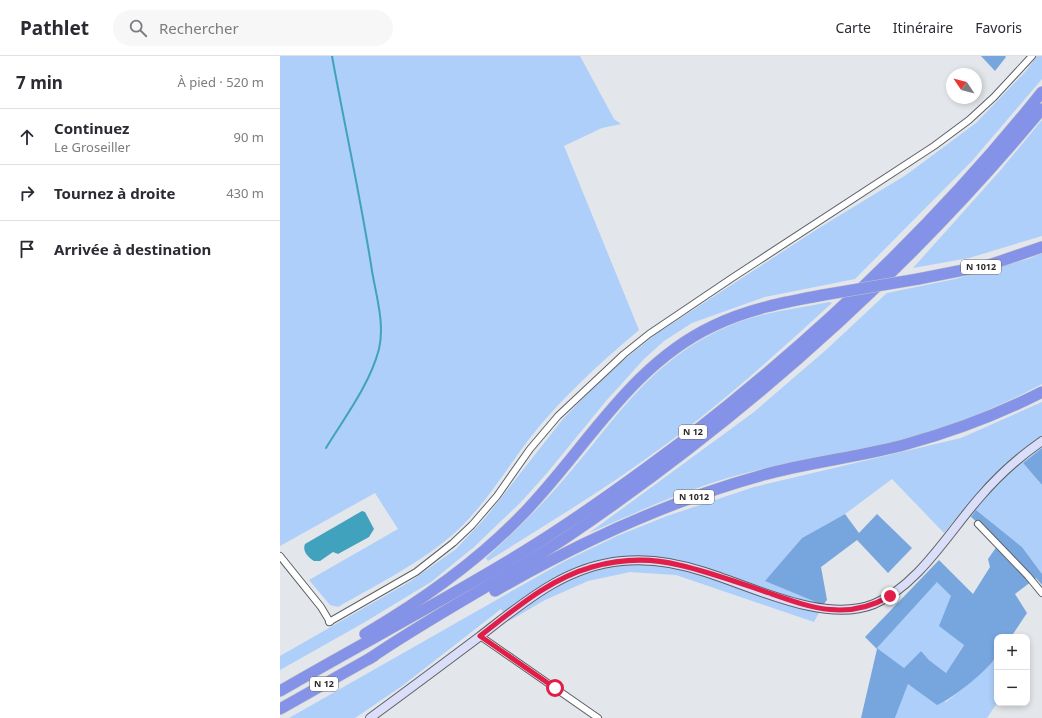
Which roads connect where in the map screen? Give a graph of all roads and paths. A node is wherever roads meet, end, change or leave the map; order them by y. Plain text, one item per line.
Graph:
1 (1032, 56) edge
2 (1042, 92) edge
3 (1042, 108) edge
4 (1042, 248) edge
5 (1042, 392) edge
6 (1042, 441) edge
7 (978, 524) dead end
8 (280, 556) edge
9 (1042, 593) edge
10 (480, 636) junction
11 (368, 658) junction
12 (280, 682) edge
13 (280, 691) edge
14 (280, 709) edge
15 (370, 718) edge
16 (598, 718) edge

1 - 8 street
2 - 13 highway, N 12
3 - 11 highway, N 12
4 - 12 highway, N 1012, bridge
5 - 11 highway, N 1012
6 - 10 street
7 - 9 street
10 - 15 street
10 - 16 street
11 - 14 highway, N 12

